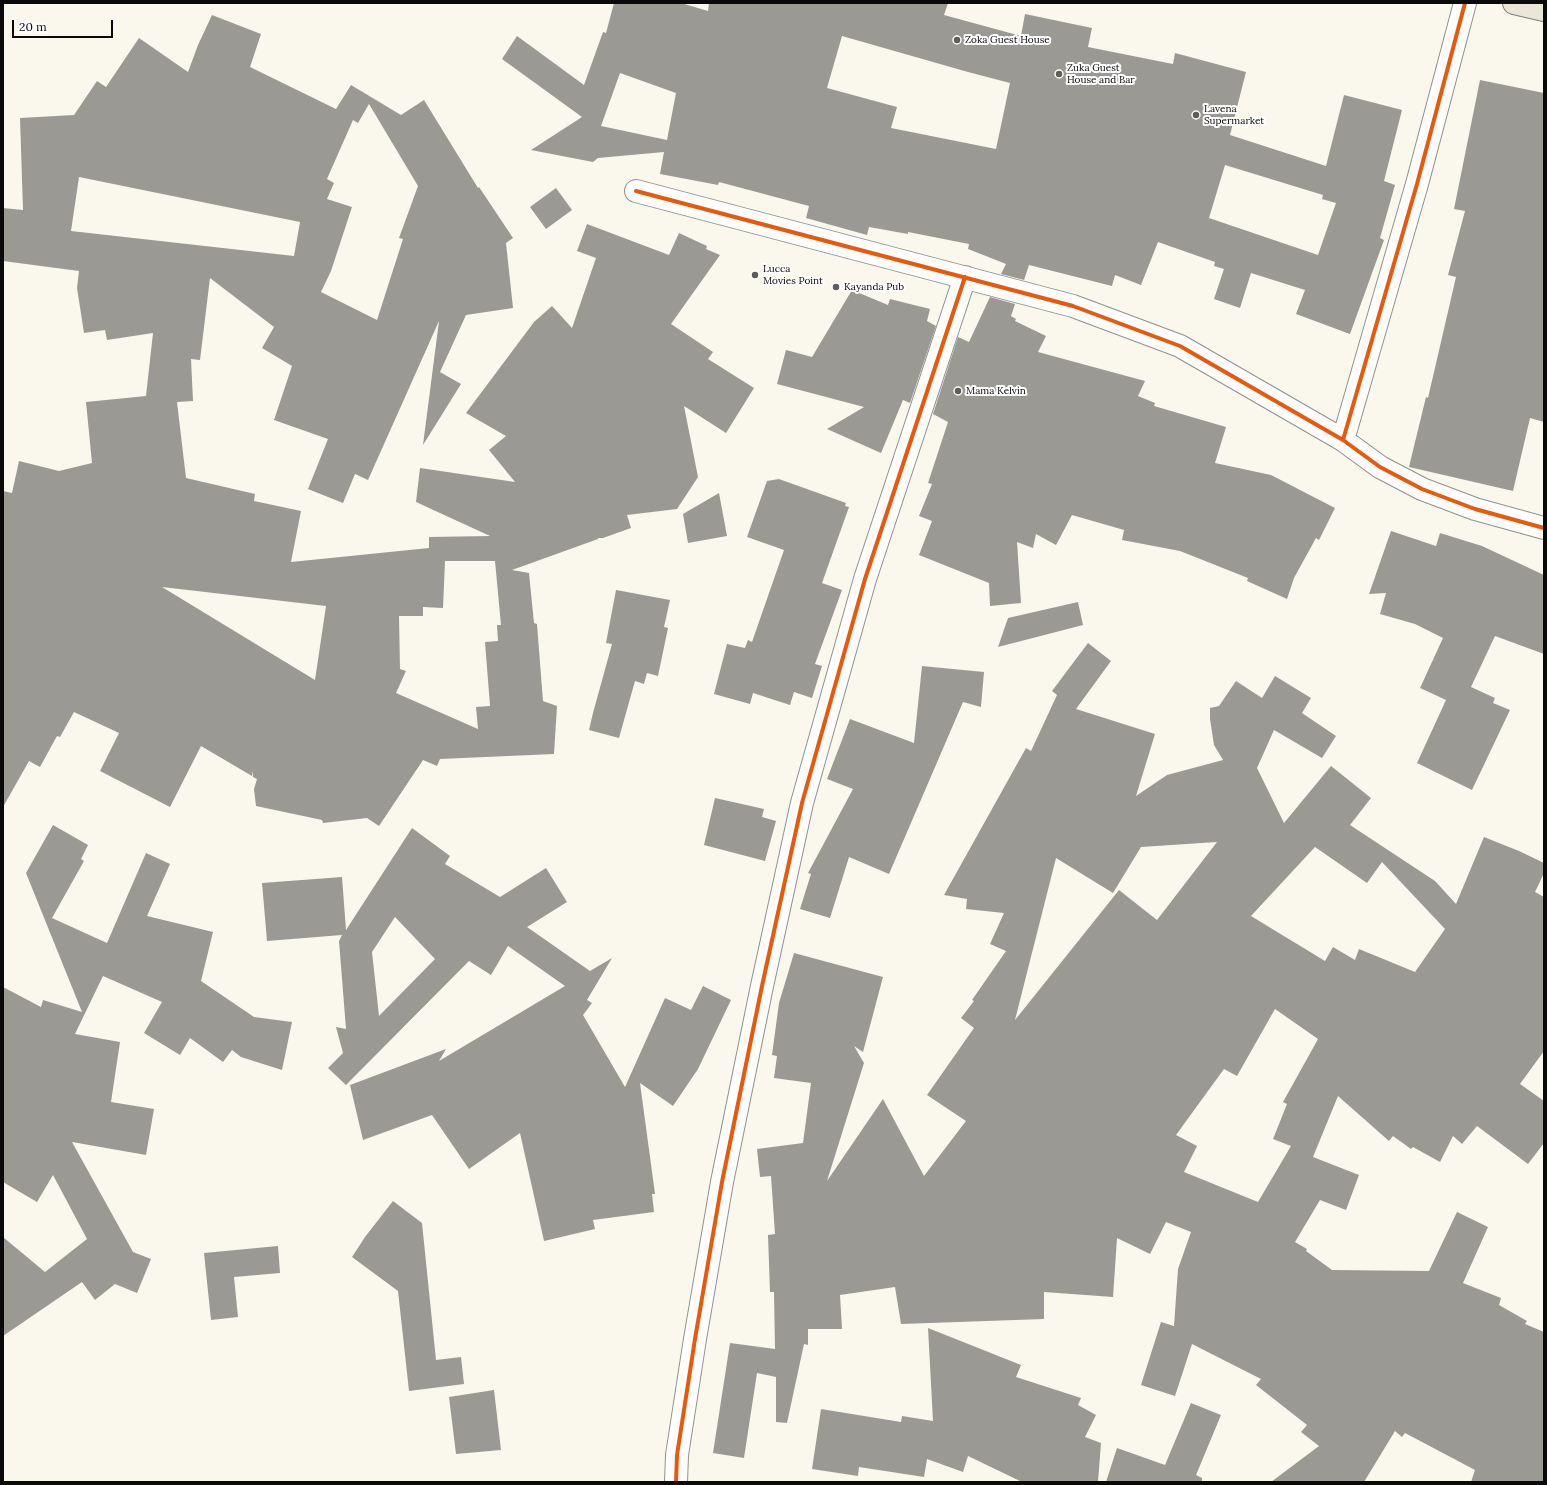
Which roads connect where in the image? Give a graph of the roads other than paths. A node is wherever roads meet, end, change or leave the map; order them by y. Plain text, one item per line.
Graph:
1 (1465, 3) edge
2 (1514, 3) edge
3 (1544, 10) edge
4 (636, 191) dead end
5 (965, 277) junction
6 (1343, 440) junction
7 (1544, 528) edge
8 (676, 1482) edge

1 - 6 street
2 - 3 main road
4 - 5 street
5 - 6 street
5 - 8 street
6 - 7 street

